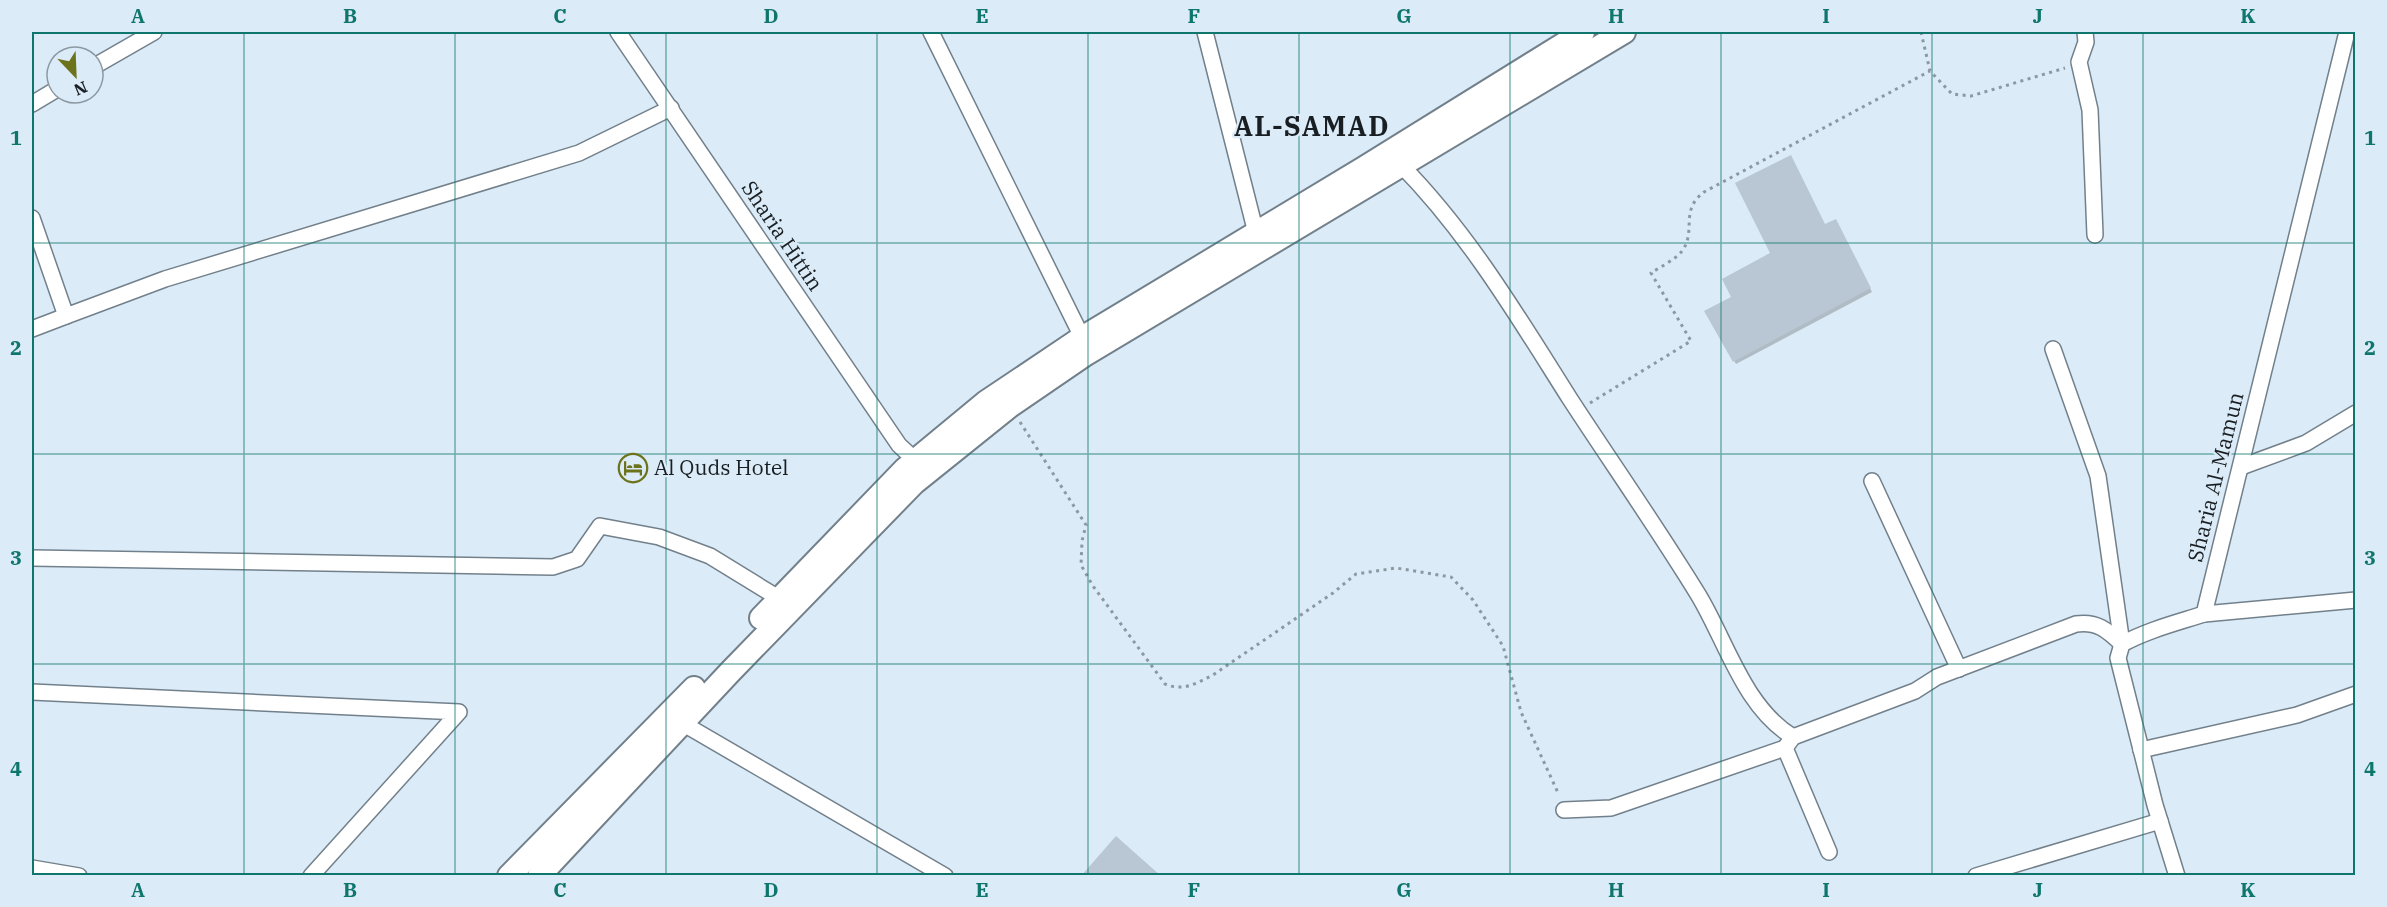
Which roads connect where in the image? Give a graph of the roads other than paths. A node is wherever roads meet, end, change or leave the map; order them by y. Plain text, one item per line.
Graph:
1 (154, 32) edge
2 (618, 32) edge
3 (931, 32) edge
4 (1205, 32) edge
5 (1583, 32) edge
6 (1624, 32) edge
7 (2085, 32) edge
8 (2347, 32) edge
9 (105, 60) edge
10 (45, 96) edge
11 (32, 104) edge
12 (670, 108) junction
13 (1401, 165) junction
14 (32, 218) edge
15 (1256, 233) junction
16 (2095, 235) dead end
17 (66, 316) junction
18 (32, 329) edge
19 (1082, 337) junction
20 (2054, 349) dead end
21 (2355, 413) edge
22 (915, 460) junction
23 (2241, 467) junction
24 (1872, 481) dead end
25 (32, 558) edge
26 (780, 599) junction
27 (2355, 600) edge
28 (2204, 615) junction
29 (2122, 644) junction
30 (1959, 669) junction
31 (32, 692) edge
32 (2355, 694) edge
33 (682, 723) junction
34 (1789, 743) junction
35 (2141, 750) junction
36 (1564, 810) road end
37 (2160, 821) junction
38 (1829, 852) dead end
39 (32, 868) edge
40 (542, 873) edge
41 (79, 876) edge
42 (311, 876) edge
43 (509, 876) edge
44 (945, 876) edge
45 (1976, 876) edge
46 (2177, 876) edge

1 - 9 street
2 - 12 street, Sharia Hittin
3 - 19 street
4 - 15 street
5 - 15 main road
6 - 13 main road
7 - 16 street
8 - 23 street, Sharia Al-Mamun
10 - 11 street
12 - 17 street
12 - 22 street, Sharia Hittin
13 - 33 main road
13 - 34 street
14 - 17 street
15 - 19 main road
17 - 18 street
19 - 22 main road
20 - 29 street
21 - 23 street
22 - 26 main road
23 - 28 street, Sharia Al-Mamun
24 - 30 street
25 - 26 street
26 - 43 main road
27 - 28 street
28 - 29 street
29 - 30 street
29 - 35 street
30 - 34 street
31 - 42 street
32 - 35 street
33 - 40 main road
33 - 44 street
34 - 36 street
34 - 38 street
35 - 37 street
37 - 45 street
37 - 46 street
39 - 41 street

